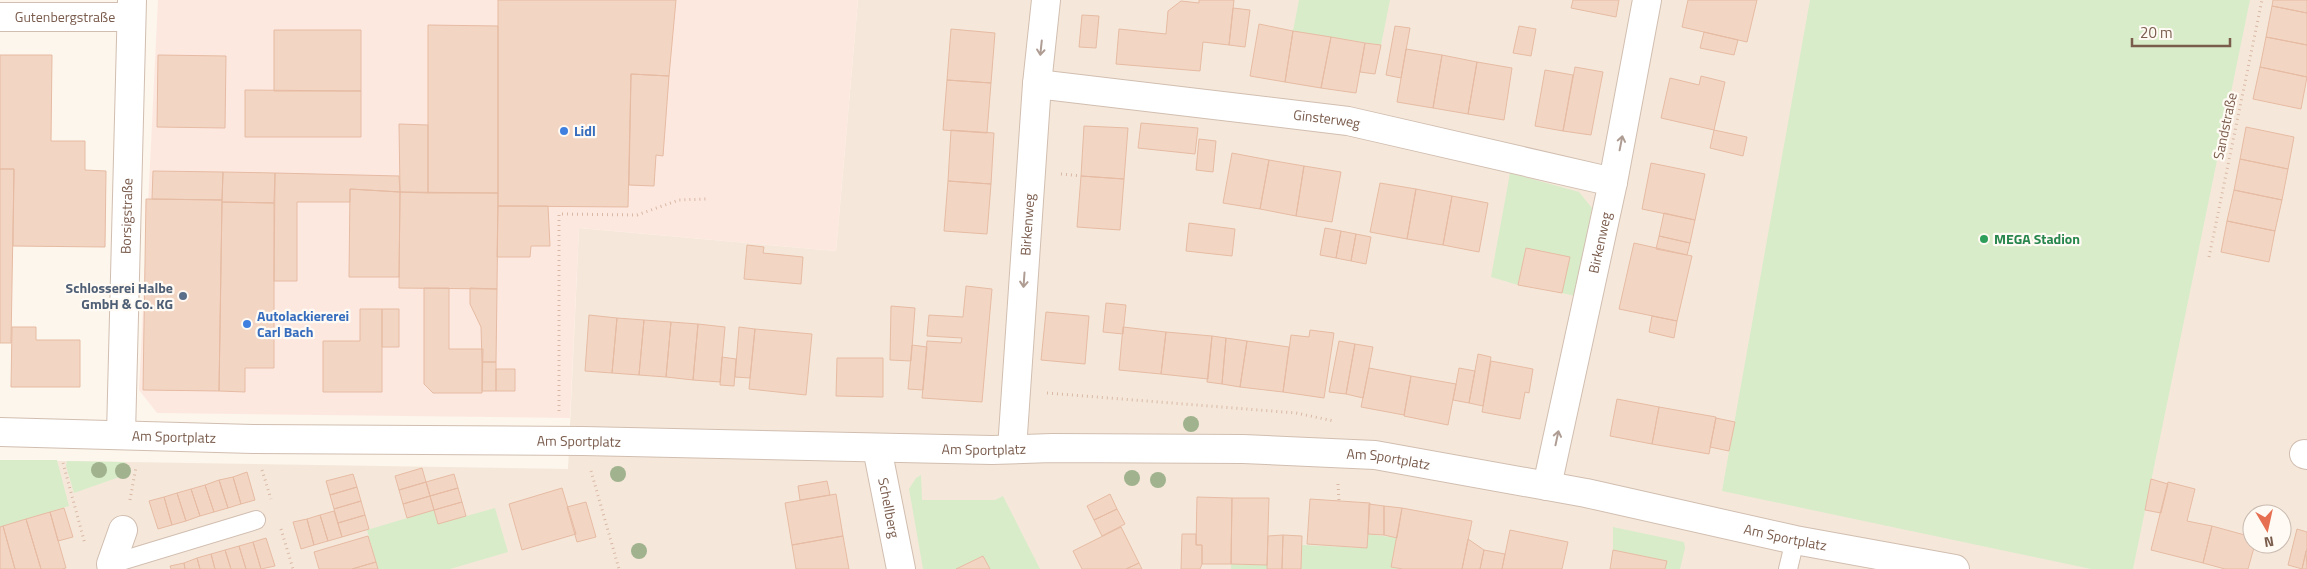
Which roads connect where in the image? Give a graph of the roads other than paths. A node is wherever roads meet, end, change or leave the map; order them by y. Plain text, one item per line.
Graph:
1 (1046, 0) edge
2 (1647, 0) edge
3 (132, 9) edge
4 (0, 17) edge
5 (1037, 84) junction
6 (1614, 182) junction
7 (0, 432) edge
8 (121, 434) junction
9 (877, 448) junction
10 (1012, 449) junction
11 (1547, 486) junction
12 (256, 520) dead end
13 (124, 530) road end
14 (1795, 540) junction
15 (111, 567) edge
16 (901, 569) edge
17 (1788, 569) edge
18 (1955, 569) edge

1 -> 5 street, Birkenweg
6 -> 2 street, Birkenweg
3 - 4 street, Gutenbergstraße
3 - 8 street, Borsigstraße
5 - 6 street, Ginsterweg
5 -> 10 street, Birkenweg
11 -> 6 street, Birkenweg
7 - 8 street, Am Sportplatz
8 - 9 street, Am Sportplatz
9 - 10 street, Am Sportplatz
9 - 16 street, Schellberg
10 - 11 street, Am Sportplatz
11 - 14 street, Am Sportplatz
12 - 15 lane
13 - 15 street
14 - 17 lane
14 - 18 street, Am Sportplatz

